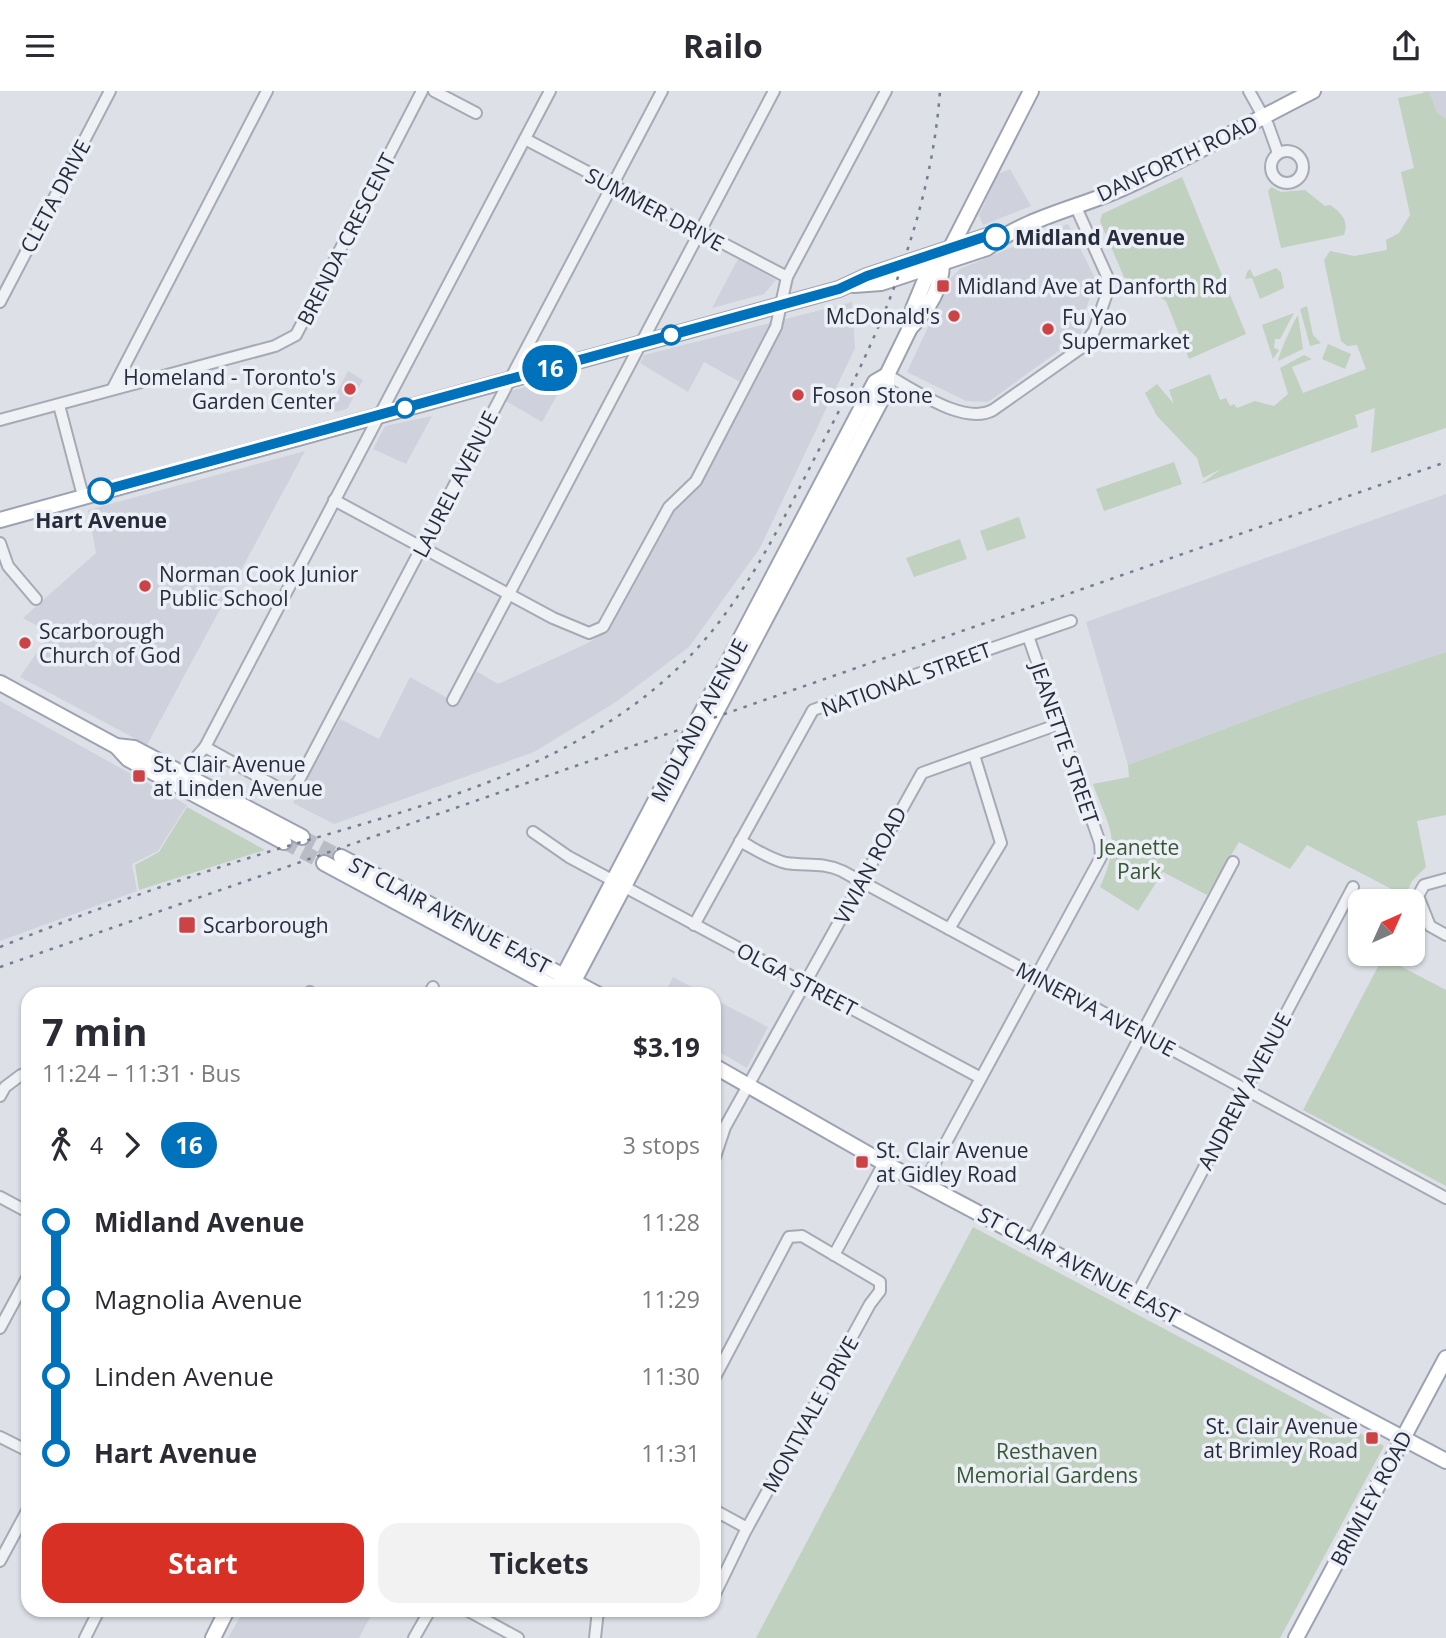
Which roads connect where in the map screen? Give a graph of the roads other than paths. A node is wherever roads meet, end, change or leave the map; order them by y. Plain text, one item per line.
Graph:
1 (110, 91) edge
2 (267, 91) edge
3 (422, 91) edge
4 (434, 91) edge
5 (550, 91) edge
6 (662, 91) edge
7 (774, 91) edge
8 (887, 91) edge
9 (1031, 91) edge
10 (1249, 91) edge
11 (1310, 92) edge
12 (476, 113) dead end
13 (1264, 117) junction
14 (525, 139) junction
15 (1278, 153) dead end
16 (612, 187) junction
17 (1075, 205) junction
18 (968, 214) junction
19 (700, 232) junction
20 (995, 237) junction
21 (950, 249) junction
22 (942, 265) junction
23 (787, 277) junction
24 (852, 285) junction
25 (0, 302) edge
26 (779, 305) junction
27 (641, 343) junction
28 (887, 375) junction
29 (510, 379) junction
30 (113, 388) junction
31 (59, 405) junction
32 (378, 415) junction
33 (0, 420) edge
34 (83, 496) junction
35 (334, 500) junction
36 (0, 520) edge
37 (0, 543) edge
38 (423, 547) junction
39 (509, 593) junction
40 (36, 599) dead end
41 (1071, 621) dead end
42 (1028, 636) junction
43 (0, 683) edge
44 (453, 699) dead end
45 (1059, 724) junction
46 (205, 747) junction
47 (974, 755) junction
48 (177, 779) junction
49 (533, 832) dead end
50 (302, 837) tunnel mouth
51 (740, 841) junction
52 (284, 842) tunnel mouth
53 (341, 857) tunnel mouth
54 (1233, 862) dead end
55 (324, 863) tunnel mouth
56 (1446, 879) edge
57 (861, 881) junction
58 (620, 884) junction
59 (1353, 887) dead end
60 (694, 925) junction
61 (949, 929) junction
62 (1446, 935) edge
63 (1034, 975) junction
64 (805, 984) junction
65 (561, 987) edge
66 (562, 987) edge
67 (566, 987) edge
68 (1141, 1033) junction
69 (721, 1070) edge
70 (21, 1075) dead end
71 (979, 1077) junction
72 (750, 1086) junction
73 (1245, 1089) junction
74 (0, 1095) edge
75 (721, 1138) edge
76 (884, 1163) junction
77 (921, 1182) junction
78 (0, 1197) edge
79 (1446, 1198) edge
80 (21, 1208) edge
81 (1032, 1240) junction
82 (834, 1255) junction
83 (21, 1289) edge
84 (1136, 1296) junction
85 (0, 1328) edge
86 (1446, 1358) edge
87 (721, 1366) edge
88 (0, 1437) edge
89 (1403, 1438) junction
90 (21, 1448) edge
91 (1446, 1461) edge
92 (721, 1514) edge
93 (21, 1523) edge
94 (747, 1528) junction
95 (0, 1562) edge
96 (721, 1582) edge
97 (96, 1617) edge
98 (224, 1617) edge
99 (426, 1617) edge
100 (480, 1617) edge
101 (597, 1617) edge
102 (85, 1638) edge
103 (213, 1638) edge
104 (414, 1638) edge
105 (518, 1638) edge
106 (595, 1638) edge
107 (1296, 1638) edge

1 - 25 street, CLETA DRIVE
2 - 30 street
3 - 30 street, BRENDA CRESCENT
4 - 12 street
5 - 14 street
6 - 16 street, LAUREL AVENUE
7 - 19 street
8 - 23 street
9 - 18 main road, MIDLAND AVENUE
10 - 13 street
11 - 13 main road, DANFORTH ROAD
13 - 15 street
13 - 17 main road, DANFORTH ROAD
14 - 16 street, SUMMER DRIVE
14 - 32 street
16 - 19 street, SUMMER DRIVE
16 - 29 street, LAUREL AVENUE
17 - 20 main road, DANFORTH ROAD
17 - 28 street
18 - 20 main road
18 - 21 main road, MIDLAND AVENUE
19 - 23 street, SUMMER DRIVE
19 - 27 street
20 - 21 main road, DANFORTH ROAD
20 - 22 main road, DANFORTH ROAD
21 - 22 main road, MIDLAND AVENUE
21 - 24 main road, DANFORTH ROAD
22 - 24 main road, DANFORTH ROAD
22 - 28 main road, MIDLAND AVENUE
23 - 26 street
24 - 26 main road, DANFORTH ROAD
26 - 27 main road, DANFORTH ROAD
26 - 39 street
27 - 29 main road, DANFORTH ROAD
27 - 39 street
28 - 58 main road, MIDLAND AVENUE
29 - 32 main road, DANFORTH ROAD
29 - 38 street, LAUREL AVENUE
30 - 31 street, BRENDA CRESCENT
31 - 33 street, BRENDA CRESCENT
31 - 34 street
32 - 34 main road, DANFORTH ROAD
32 - 35 street
34 - 36 main road, DANFORTH ROAD
35 - 38 street
35 - 46 street
37 - 40 street
38 - 39 street
38 - 46 street, LAUREL AVENUE
39 - 44 street
41 - 42 street, NATIONAL STREET
42 - 45 street, JEANETTE STREET
42 - 51 street, NATIONAL STREET
43 - 48 main road
45 - 47 street, VIVIAN ROAD
45 - 63 street, JEANETTE STREET
46 - 48 street
47 - 57 street, VIVIAN ROAD
47 - 61 street
48 - 50 main road
48 - 52 main road
49 - 58 street, OLGA STREET
51 - 57 street, MINERVA AVENUE
51 - 60 street, NATIONAL STREET
53 - 66 main road, ST CLAIR AVENUE EAST
54 - 68 street
55 - 65 main road, ST CLAIR AVENUE EAST
56 - 62 street
57 - 61 street, MINERVA AVENUE
57 - 64 street, VIVIAN ROAD
58 - 60 street, OLGA STREET
58 - 67 main road, MIDLAND AVENUE
59 - 73 street, ANDREW AVENUE
60 - 64 street, OLGA STREET
61 - 63 street, MINERVA AVENUE
63 - 68 street, MINERVA AVENUE
63 - 71 street, JEANETTE STREET
64 - 71 street, OLGA STREET
64 - 72 street, VIVIAN ROAD
68 - 73 street, MINERVA AVENUE
68 - 81 street
69 - 72 main road, ST CLAIR AVENUE EAST
70 - 74 street
71 - 77 street, JEANETTE STREET
72 - 75 street, VIVIAN ROAD
72 - 76 main road, ST CLAIR AVENUE EAST
73 - 79 street, MINERVA AVENUE
73 - 84 street, ANDREW AVENUE
76 - 77 main road, ST CLAIR AVENUE EAST
76 - 82 street
77 - 81 main road, ST CLAIR AVENUE EAST
78 - 80 street
81 - 84 main road, ST CLAIR AVENUE EAST
82 - 87 street
82 - 94 street, MONTVALE DRIVE
83 - 85 street
84 - 89 main road, ST CLAIR AVENUE EAST
86 - 89 main road, BRIMLEY ROAD
88 - 90 street
89 - 91 main road, ST CLAIR AVENUE EAST
89 - 107 main road, BRIMLEY ROAD
92 - 94 street
93 - 95 street
94 - 96 street, MONTVALE DRIVE
97 - 102 street
98 - 103 main road
99 - 104 street
100 - 105 street
101 - 106 street

